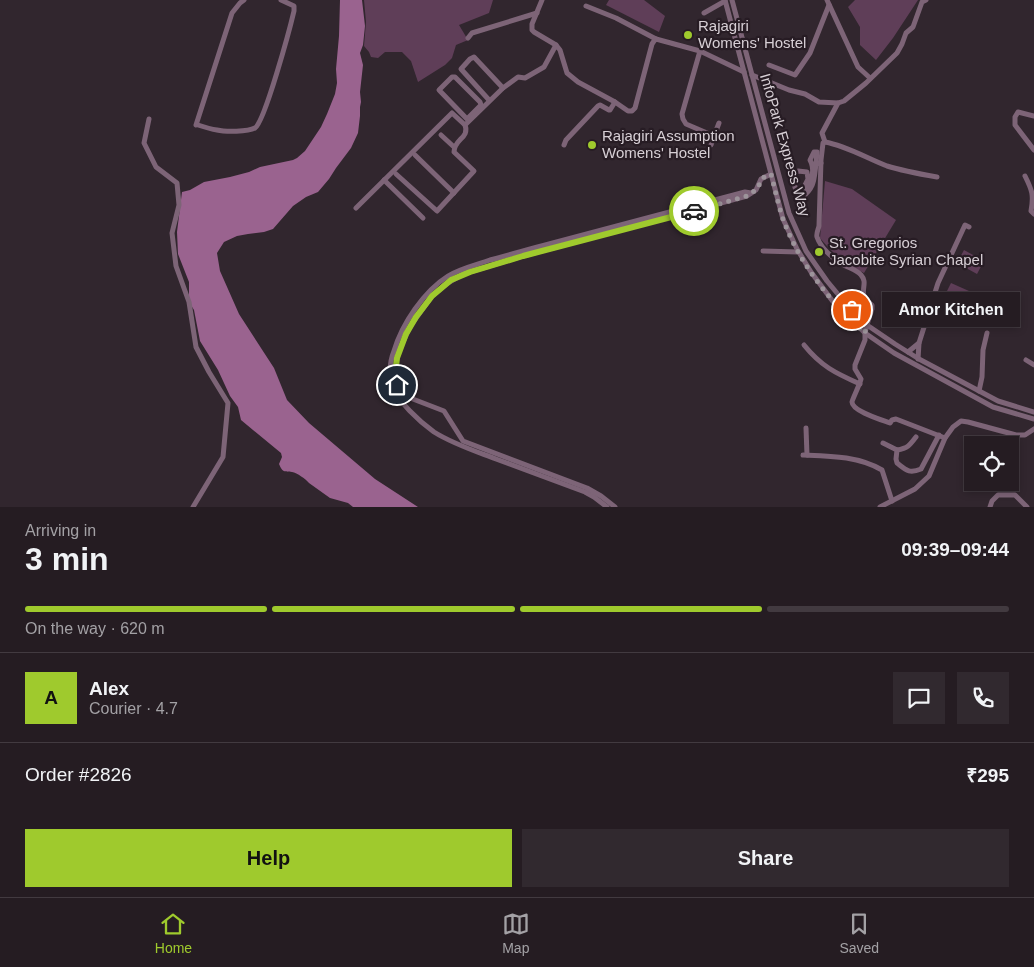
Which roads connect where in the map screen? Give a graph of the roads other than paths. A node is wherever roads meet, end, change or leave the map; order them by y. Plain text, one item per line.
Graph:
1 (244, 0) edge
2 (281, 0) edge
3 (542, 0) edge
4 (727, 0) edge
5 (926, 0) edge
6 (828, 3) edge
7 (586, 6) dead end
8 (537, 13) junction
9 (704, 13) dead end
10 (468, 38) dead end
11 (656, 39) junction
12 (556, 45) junction
13 (700, 51) junction
14 (769, 65) dead end
15 (744, 72) junction
16 (752, 75) junction
17 (870, 78) junction
18 (503, 88) junction
19 (490, 100) junction
20 (615, 102) junction
21 (838, 103) junction
22 (1034, 116) edge
23 (149, 119) dead end
24 (467, 122) junction
25 (719, 123) dead end
26 (442, 134) dead end
27 (714, 136) junction
28 (824, 142) junction
29 (564, 145) dead end
30 (711, 145) dead end
31 (454, 146) junction
32 (1034, 150) edge
33 (415, 155) dead end
34 (819, 163) junction
35 (396, 174) dead end
36 (771, 174) junction
37 (1025, 176) dead end
38 (937, 177) dead end
39 (384, 180) junction
40 (454, 192) junction
41 (751, 193) junction
42 (356, 208) dead end
43 (1034, 214) edge
44 (423, 218) dead end
45 (969, 227) dead end
46 (763, 250) dead end
47 (798, 252) junction
48 (866, 325) junction
49 (865, 333) junction
50 (987, 333) dead end
51 (919, 343) junction
52 (804, 345) dead end
53 (908, 352) junction
54 (918, 359) junction
55 (1026, 360) dead end
56 (1034, 365) edge
57 (860, 384) junction
58 (979, 390) junction
59 (1034, 412) edge
60 (1032, 419) edge
61 (806, 428) dead end
62 (1034, 429) edge
63 (939, 435) junction
64 (916, 436) dead end
65 (945, 438) junction
66 (883, 443) dead end
67 (897, 450) junction
68 (892, 501) junction
69 (192, 507) edge
70 (607, 507) edge
71 (615, 507) edge
72 (880, 507) edge
73 (990, 507) edge
74 (1027, 507) edge

1 - 2 street
3 - 8 street
4 - 9 street
4 - 15 street, InfoPark Express Way
4 - 16 street, InfoPark Express Way
5 - 17 street
6 - 14 street
6 - 17 street
7 - 11 street
8 - 10 street
8 - 12 street
11 - 13 street
11 - 20 street
12 - 18 street
12 - 20 street
13 - 15 street
13 - 27 street
15 - 36 street, InfoPark Express Way
16 - 21 street
16 - 48 street, InfoPark Express Way
17 - 21 street
18 - 19 street
18 - 19 street
19 - 24 street
20 - 29 street
21 - 28 street
22 - 32 street
23 - 69 street
24 - 24 street
24 - 31 street
24 - 39 street
25 - 27 street
26 - 31 street
27 - 30 street
28 - 34 street
28 - 38 street
31 - 40 street
33 - 40 street
34 - 34 street
34 - 48 street
35 - 40 street
36 - 41 street
36 - 47 street, InfoPark Express Way
37 - 43 street
39 - 42 street
39 - 44 street
41 - 70 street
41 - 71 street
45 - 51 street
46 - 47 street
47 - 49 street, InfoPark Express Way
48 - 49 street
48 - 53 street, InfoPark Express Way
49 - 57 street
49 - 60 street, InfoPark Express Way
50 - 58 street
51 - 53 street
51 - 54 street
52 - 57 street
53 - 54 street, InfoPark Express Way
54 - 58 street, InfoPark Express Way
55 - 56 street
57 - 63 street
58 - 59 street, InfoPark Express Way
59 - 60 street
61 - 68 street
62 - 65 street
63 - 65 street
63 - 67 street
64 - 67 street
65 - 68 street
66 - 67 street
68 - 72 street
73 - 74 street

